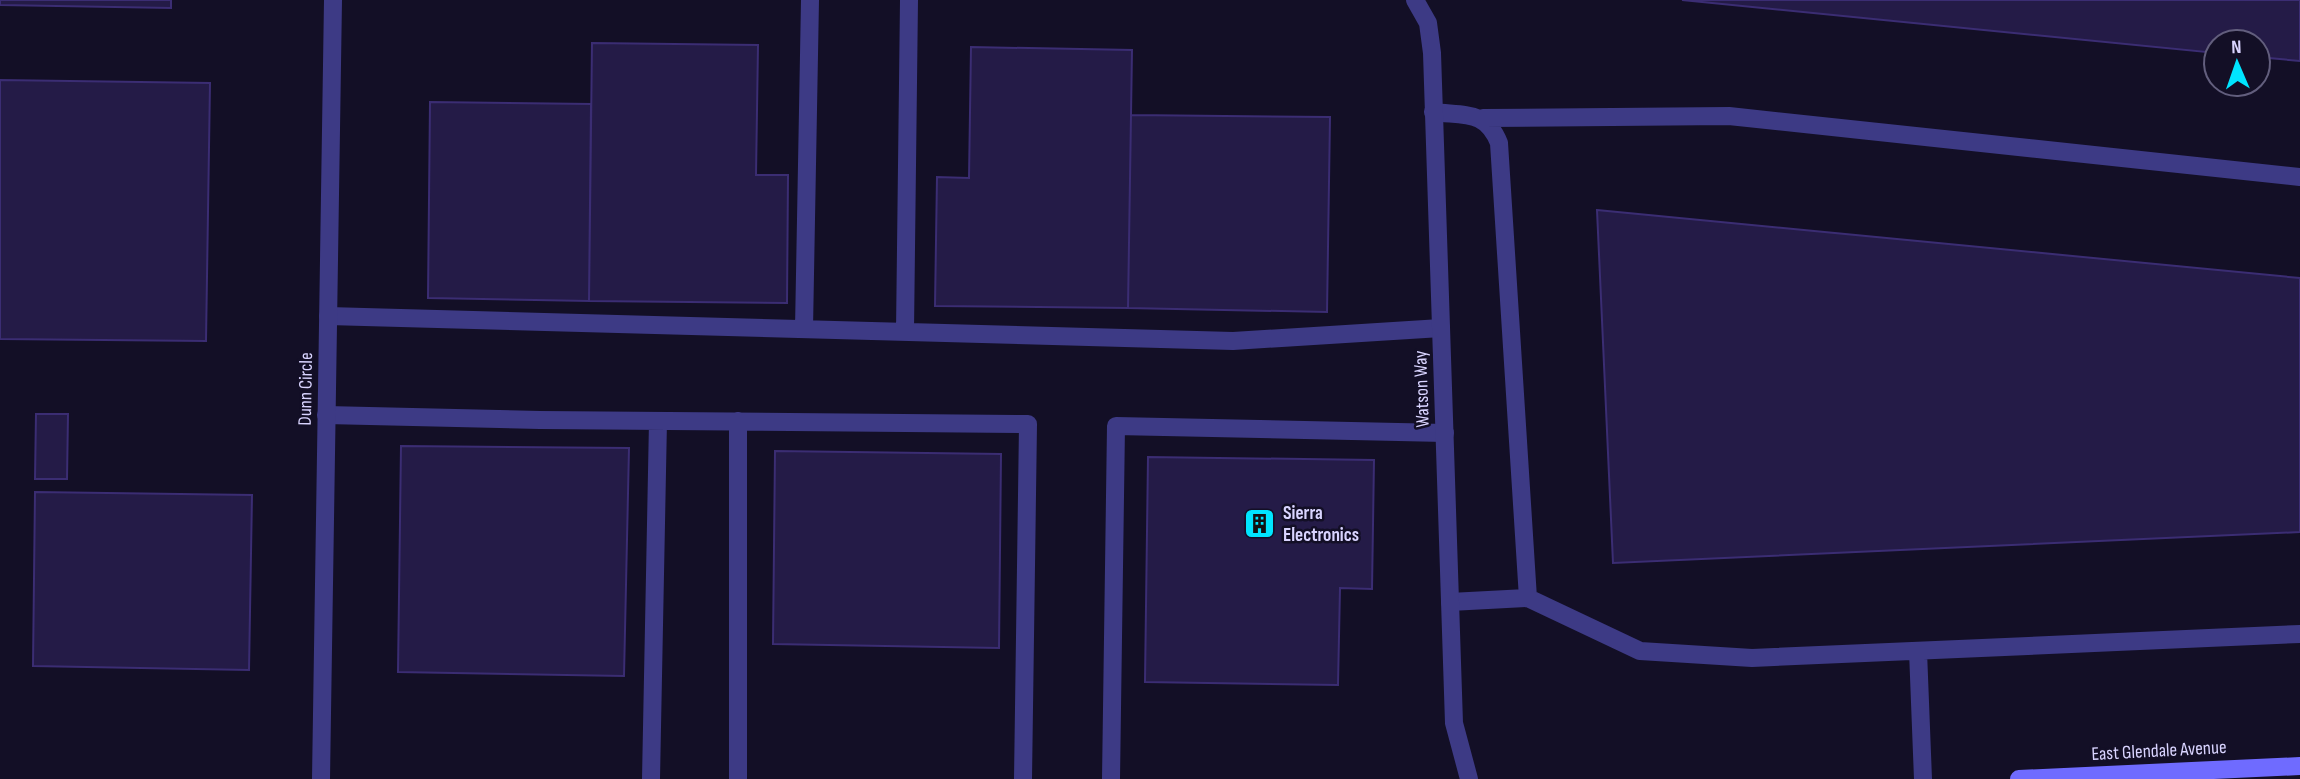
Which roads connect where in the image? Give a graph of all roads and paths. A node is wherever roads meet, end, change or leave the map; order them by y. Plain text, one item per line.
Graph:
1 (333, 0) edge
2 (810, 0) edge
3 (909, 0) edge
4 (1416, 0) edge
5 (1433, 112) junction
6 (1483, 118) junction
7 (2300, 177) edge
8 (328, 316) junction
9 (1441, 328) junction
10 (804, 329) junction
11 (905, 331) junction
12 (326, 415) junction
13 (658, 421) junction
14 (738, 421) junction
15 (1445, 433) junction
16 (1528, 598) junction
17 (1450, 602) junction
18 (2300, 634) edge
19 (1918, 651) junction
20 (2300, 766) edge
21 (321, 779) edge
22 (651, 779) edge
23 (738, 779) edge
24 (1023, 779) edge
25 (1111, 779) edge
26 (1469, 779) edge
27 (1923, 779) edge
28 (2019, 779) edge

1 - 8 street, Dunn Circle
2 - 10 street
3 - 11 street
4 - 5 street, Watson Way
5 - 6 street
5 - 9 street, Watson Way
6 - 7 street
6 - 16 street
8 - 10 street
8 - 12 street, Dunn Circle
9 - 11 street
9 - 15 street, Watson Way
10 - 11 street
12 - 13 street
12 - 21 street, Dunn Circle
13 - 14 street
13 - 22 street
14 - 23 street
14 - 24 street
15 - 17 street, Watson Way
15 - 25 street
16 - 17 street
16 - 19 street
17 - 26 street, Watson Way
18 - 19 street
19 - 27 street
20 - 28 street, East Glendale Avenue

